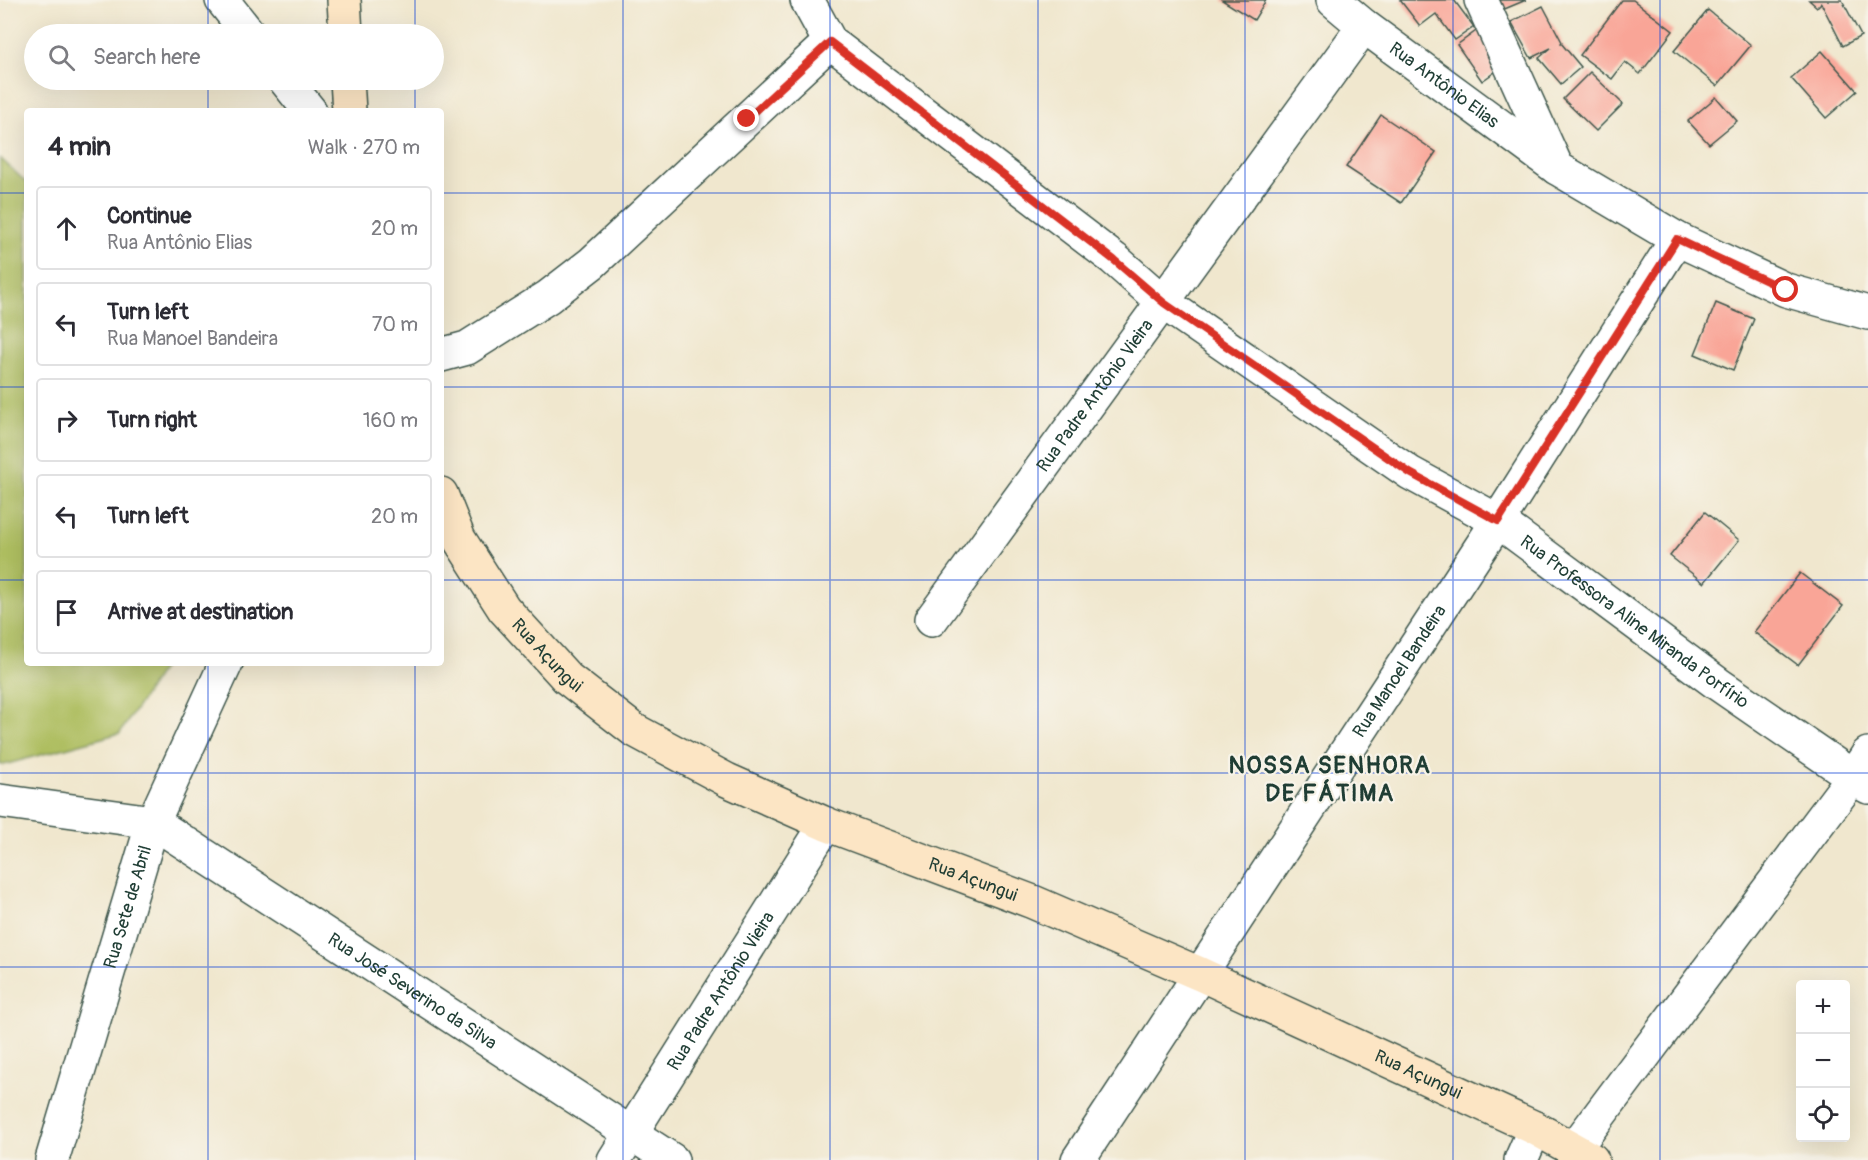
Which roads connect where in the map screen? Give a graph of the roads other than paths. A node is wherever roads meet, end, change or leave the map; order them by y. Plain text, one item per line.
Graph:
1 (222, 0) edge
2 (344, 0) edge
3 (807, 0) edge
4 (1333, 0) edge
5 (1481, 0) edge
6 (241, 24) edge
7 (345, 24) edge
8 (1364, 26) junction
9 (830, 42) junction
10 (293, 90) edge
11 (348, 90) edge
12 (308, 108) edge
13 (349, 108) edge
14 (1557, 168) junction
15 (1677, 239) junction
16 (1164, 303) junction
17 (1868, 313) edge
18 (444, 354) edge
19 (444, 502) edge
20 (1498, 521) junction
21 (931, 620) dead end
22 (225, 666) edge
23 (1863, 773) edge
24 (0, 801) edge
25 (153, 822) junction
26 (826, 824) junction
27 (1200, 974) junction
28 (1535, 1128) junction
29 (622, 1147) edge
30 (1583, 1155) edge
31 (52, 1160) edge
32 (672, 1160) edge
33 (1078, 1160) edge
34 (1521, 1160) edge

1 - 6 street
2 - 7 main road
3 - 9 street, Rua Professora Aline Miranda Porfírio
4 - 8 street, Rua Antônio Elias
5 - 14 street
8 - 14 street, Rua Antônio Elias
8 - 16 street, Rua Padre Antônio Vieira
9 - 16 street, Rua Professora Aline Miranda Porfírio
9 - 18 street
10 - 12 street
11 - 13 main road
14 - 15 street, Rua Antônio Elias
15 - 17 street, Rua Antônio Elias
15 - 20 street, Rua Manoel Bandeira
16 - 20 street, Rua Professora Aline Miranda Porfírio
16 - 21 street, Rua Padre Antônio Vieira
19 - 26 main road, Rua Açungui
20 - 23 street, Rua Professora Aline Miranda Porfírio
20 - 27 street, Rua Manoel Bandeira
22 - 25 street, Rua Sete de Abril
23 - 30 street
24 - 25 street
25 - 29 street, Rua José Severino da Silva
25 - 31 street, Rua Sete de Abril
26 - 27 main road, Rua Açungui
26 - 29 street, Rua Padre Antônio Vieira
27 - 28 main road, Rua Açungui
27 - 33 street, Rua Manoel Bandeira
28 - 30 main road, Rua Açungui
28 - 34 street
29 - 32 street, Rua José Severino da Silva

